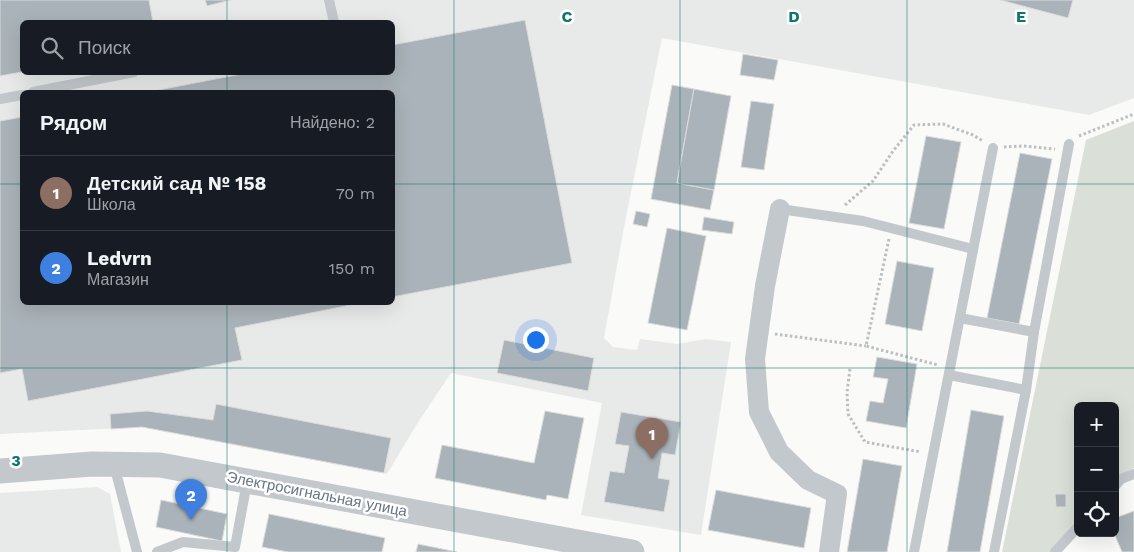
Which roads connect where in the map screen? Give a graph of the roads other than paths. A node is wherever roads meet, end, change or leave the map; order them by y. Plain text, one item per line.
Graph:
1 (329, 0) edge
2 (334, 20) edge
3 (119, 75) edge
4 (43, 90) edge
5 (20, 95) edge
6 (0, 99) edge
7 (1070, 144) dead end
8 (993, 148) road end
9 (780, 210) joint
10 (973, 249) junction
11 (960, 318) junction
12 (1034, 332) junction
13 (950, 372) junction
14 (1026, 390) junction
15 (113, 464) junction
16 (0, 471) edge
17 (1134, 474) edge
18 (247, 481) junction
19 (1119, 481) edge
20 (1074, 531) edge
21 (137, 552) edge
22 (157, 552) edge
23 (632, 552) edge
24 (830, 552) edge
25 (914, 552) edge
26 (994, 552) edge
27 (1055, 552) edge

1 - 2 lane
3 - 4 lane
5 - 6 lane
7 - 12 lane
8 - 10 lane
9 - 10 lane
9 - 24 street
10 - 11 lane
11 - 12 lane
11 - 13 lane
12 - 14 lane
13 - 14 lane
13 - 25 lane
14 - 26 lane
15 - 16 street, Электросигнальная улица
15 - 18 street, Электросигнальная улица
15 - 21 lane
17 - 19 lane
18 - 22 lane
18 - 23 street, Электросигнальная улица
20 - 27 lane

